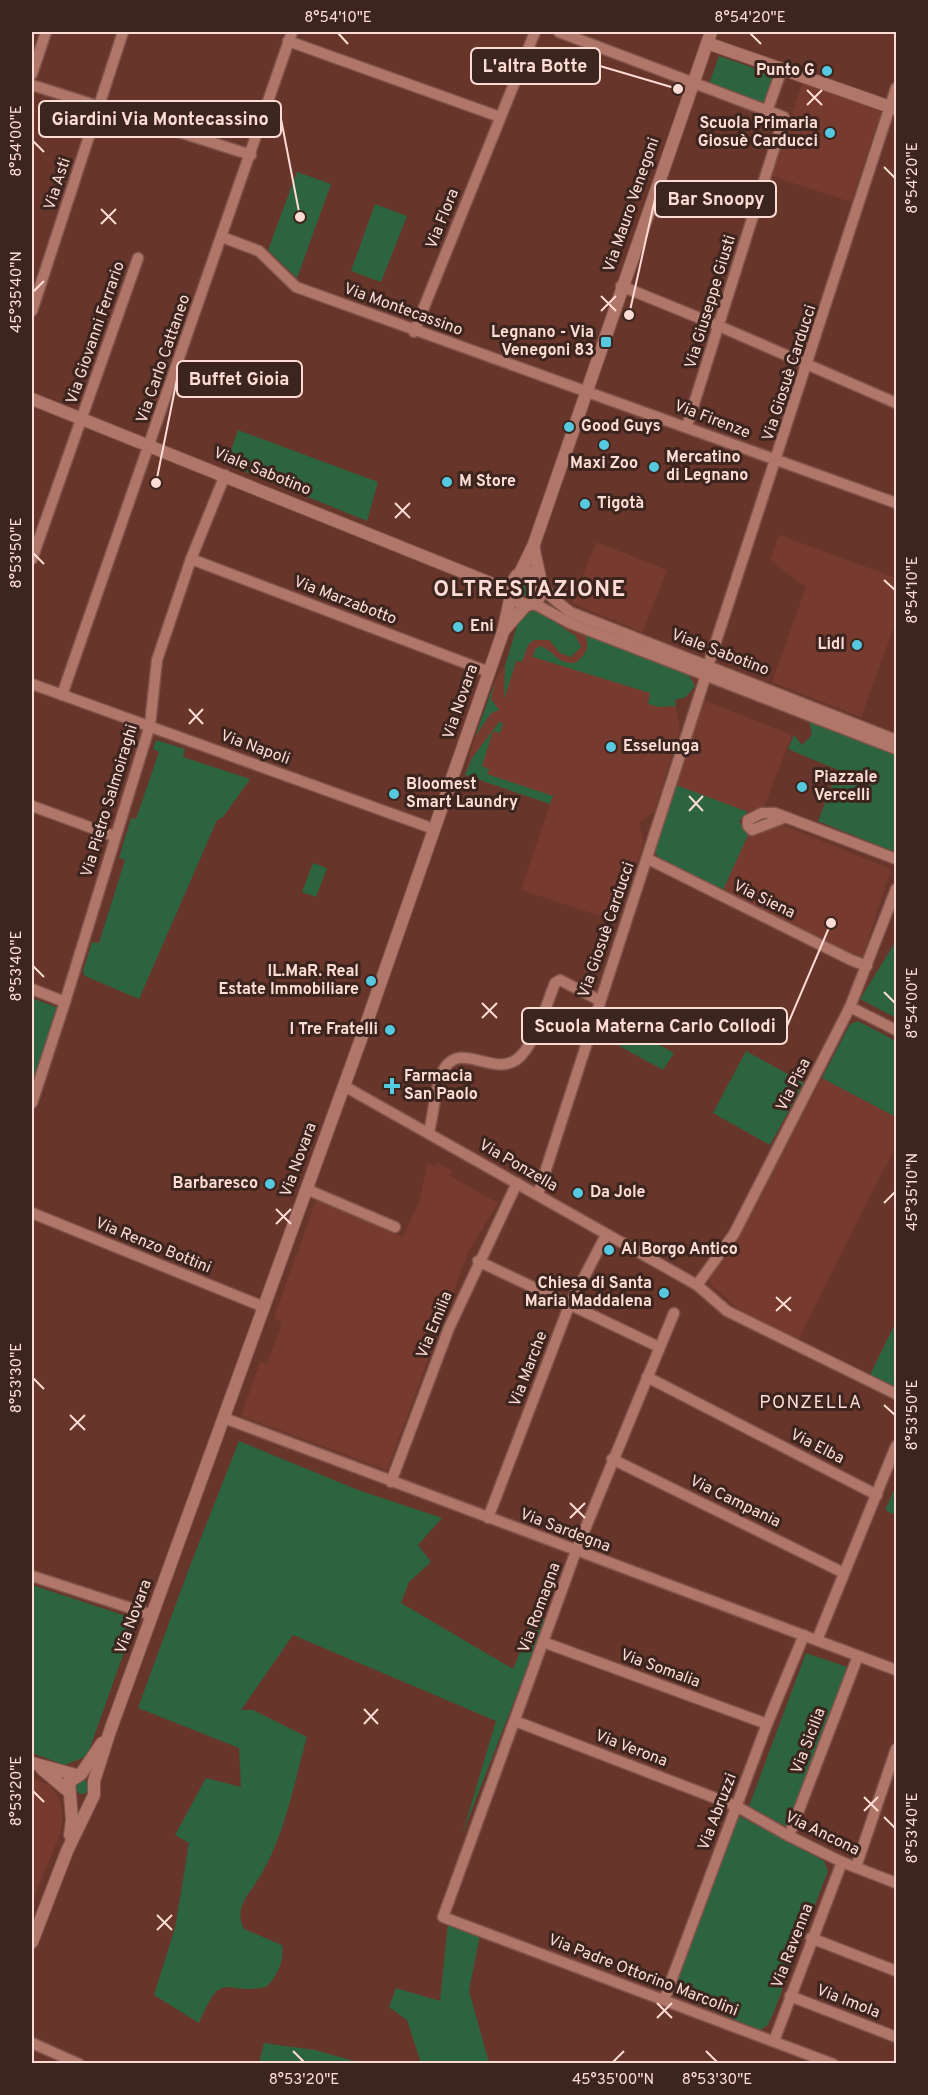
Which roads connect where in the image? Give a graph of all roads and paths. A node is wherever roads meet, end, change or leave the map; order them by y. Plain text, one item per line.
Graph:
1 (46, 32) edge
2 (123, 32) edge
3 (535, 32) edge
4 (559, 32) edge
5 (290, 36) edge
6 (709, 37) edge
7 (782, 69) junction
8 (32, 74) edge
9 (692, 83) junction
10 (32, 86) edge
11 (897, 88) edge
12 (100, 106) junction
13 (894, 108) edge
14 (767, 111) junction
15 (500, 117) junction
16 (251, 155) junction
17 (222, 237) junction
18 (138, 258) dead end
19 (621, 286) junction
20 (32, 310) edge
21 (720, 326) junction
22 (414, 332) junction
23 (807, 366) junction
24 (585, 390) junction
25 (32, 399) edge
26 (897, 404) edge
27 (82, 418) junction
28 (687, 426) junction
29 (149, 445) junction
30 (777, 461) junction
31 (225, 475) junction
32 (897, 503) edge
33 (534, 544) junction
34 (32, 559) edge
35 (191, 559) junction
36 (517, 575) junction
37 (480, 578) junction
38 (540, 579) junction
39 (511, 593) junction
40 (530, 604) junction
41 (503, 632) junction
42 (707, 670) junction
43 (489, 672) junction
44 (32, 684) edge
45 (63, 695) junction
46 (150, 725) junction
47 (897, 740) edge
48 (897, 749) edge
49 (32, 806) edge
50 (786, 817) dead end
51 (434, 829) junction
52 (114, 836) junction
53 (648, 859) junction
54 (897, 859) edge
55 (897, 889) edge
56 (867, 966) junction
57 (32, 989) edge
58 (599, 1000) junction
59 (65, 1002) junction
60 (850, 1007) junction
61 (897, 1030) edge
62 (344, 1086) junction
63 (32, 1103) edge
64 (429, 1132) junction
65 (517, 1183) junction
66 (306, 1189) junction
67 (538, 1194) junction
68 (32, 1213) edge
69 (395, 1227) dead end
70 (606, 1235) junction
71 (478, 1262) junction
72 (697, 1285) junction
73 (569, 1306) junction
74 (264, 1307) junction
75 (674, 1314) dead end
76 (659, 1347) junction
77 (647, 1377) junction
78 (897, 1394) edge
79 (224, 1418) junction
80 (897, 1446) edge
81 (612, 1459) junction
82 (391, 1482) junction
83 (877, 1495) junction
84 (488, 1518) junction
85 (575, 1556) junction
86 (844, 1573) junction
87 (32, 1576) edge
88 (152, 1616) junction
89 (804, 1635) junction
90 (817, 1640) junction
91 (543, 1642) junction
92 (858, 1656) junction
93 (897, 1670) edge
94 (515, 1721) junction
95 (767, 1724) junction
96 (110, 1731) junction
97 (896, 1752) edge
98 (35, 1764) edge
99 (78, 1774) junction
100 (94, 1781) junction
101 (69, 1793) junction
102 (91, 1798) junction
103 (736, 1806) junction
104 (789, 1836) junction
105 (67, 1851) junction
106 (842, 1862) junction
107 (856, 1868) junction
108 (897, 1883) edge
109 (443, 1917) joint
110 (812, 1938) junction
111 (32, 1942) edge
112 (896, 1969) edge
113 (790, 1996) junction
114 (664, 2000) junction
115 (897, 2037) edge
116 (774, 2041) junction
117 (32, 2043) edge
118 (79, 2064) edge
119 (833, 2064) edge

1 - 8 street
2 - 12 street, Via Asti
3 - 15 street, Via Flora
4 - 9 street
5 - 15 street
5 - 16 street, Via Carlo Cattaneo
6 - 7 street
6 - 9 street, Via Mauro Venegoni
7 - 13 street
7 - 14 street
9 - 14 street
9 - 19 street, Via Mauro Venegoni
10 - 12 street
11 - 13 street, Via Giosuè Carducci
12 - 16 street
12 - 20 street, Via Asti
13 - 23 street, Via Giosuè Carducci
14 - 21 street, Via Giuseppe Giusti
15 - 22 street, Via Flora
16 - 17 street, Via Carlo Cattaneo
17 - 22 street, Via Montecassino
17 - 29 street, Via Carlo Cattaneo
18 - 27 street, Via Giovanni Ferrario
19 - 21 street
19 - 24 street, Via Mauro Venegoni
21 - 23 street
21 - 28 street, Via Giuseppe Giusti
22 - 24 street, Via Montecassino
23 - 26 street
23 - 30 street, Via Giosuè Carducci
24 - 28 street, Via Firenze
24 - 33 street
25 - 27 street, Viale Sabotino
27 - 29 street, Viale Sabotino
27 - 34 street, Via Giovanni Ferrario
28 - 30 street, Via Firenze
29 - 31 street, Viale Sabotino
29 - 45 street, Via Carlo Cattaneo
30 - 32 street, Via Firenze
30 - 42 street, Via Giosuè Carducci
31 - 35 street, Via Pietro Salmoiraghi
31 - 37 street, Viale Sabotino
33 - 36 street
33 - 38 street
35 - 43 street, Via Marzabotto
35 - 46 street, Via Pietro Salmoiraghi
36 - 37 street, Viale Sabotino
36 - 38 street
36 - 39 street
37 - 39 street, Viale Sabotino
38 - 40 street
38 - 42 street, Viale Sabotino
39 - 40 street
39 - 41 street, Via Novara
40 - 41 street, Via Novara
40 - 42 street, Viale Sabotino
41 - 43 street, Via Novara
42 - 47 street, Viale Sabotino
42 - 48 street, Viale Sabotino
42 - 53 street, Via Giosuè Carducci
43 - 51 street, Via Novara
44 - 45 street, Via Napoli
45 - 46 street, Via Napoli
46 - 51 street, Via Napoli
46 - 52 street, Via Pietro Salmoiraghi
49 - 52 street
50 - 54 street
51 - 62 street, Via Novara
52 - 59 street, Via Pietro Salmoiraghi
53 - 56 street, Via Siena
53 - 58 street, Via Giosuè Carducci
55 - 56 street, Via Pisa
56 - 60 street, Via Pisa
57 - 59 street
58 - 64 street
58 - 67 street, Via Giosuè Carducci
59 - 63 street, Via Pietro Salmoiraghi
60 - 61 street
60 - 72 street, Via Pisa
62 - 64 street, Via Ponzella
62 - 66 street, Via Novara
64 - 65 street, Via Ponzella
65 - 67 street, Via Ponzella
65 - 71 street, Via Emilia
66 - 69 street
66 - 74 street, Via Novara
67 - 70 street, Via Ponzella
68 - 74 street, Via Renzo Bottini
70 - 72 street, Via Ponzella
70 - 73 street, Via Marche
71 - 73 street
71 - 82 street, Via Emilia
72 - 78 street, Via Ponzella
73 - 76 street
73 - 84 street, Via Marche
74 - 79 street, Via Novara
75 - 76 street, Via Romagna
76 - 77 street, Via Romagna
77 - 81 street, Via Romagna
77 - 83 street, Via Elba
79 - 82 street, Via Sardegna
79 - 88 street, Via Novara
80 - 83 street
81 - 85 street, Via Romagna
81 - 86 street, Via Campania
82 - 84 street, Via Sardegna
83 - 86 street
84 - 85 street, Via Sardegna
85 - 89 street, Via Sardegna
85 - 91 street, Via Romagna
86 - 90 street
87 - 88 street
88 - 96 street, Via Novara
89 - 90 street, Via Sardegna
89 - 95 street, Via Abruzzi
90 - 92 street, Via Sardegna
91 - 94 street, Via Romagna
91 - 95 street, Via Somalia
92 - 93 street, Via Sardegna
92 - 104 street, Via Sicilia
94 - 103 street, Via Verona
94 - 109 street, Via Romagna
95 - 103 street, Via Abruzzi
96 - 99 street, Via Novara
96 - 100 street, Via Novara
97 - 107 street
98 - 99 street
98 - 101 street
99 - 100 street
99 - 101 street, Via Novara
100 - 102 street, Via Novara
101 - 102 street
101 - 105 street, Via Novara
102 - 105 street, Via Novara
103 - 104 street, Via Ancona
103 - 114 street, Via Abruzzi
104 - 106 street, Via Ancona
105 - 111 street, Via Novara
106 - 107 street, Via Ancona
106 - 110 street, Via Ravenna
107 - 108 street, Via Ancona
109 - 114 street, Via Padre Ottorino Marcolini
110 - 112 street
110 - 113 street, Via Ravenna
113 - 115 street, Via Imola
113 - 116 street, Via Ravenna
114 - 116 street, Via Padre Ottorino Marcolini
116 - 119 street, Via Padre Ottorino Marcolini
117 - 118 street

